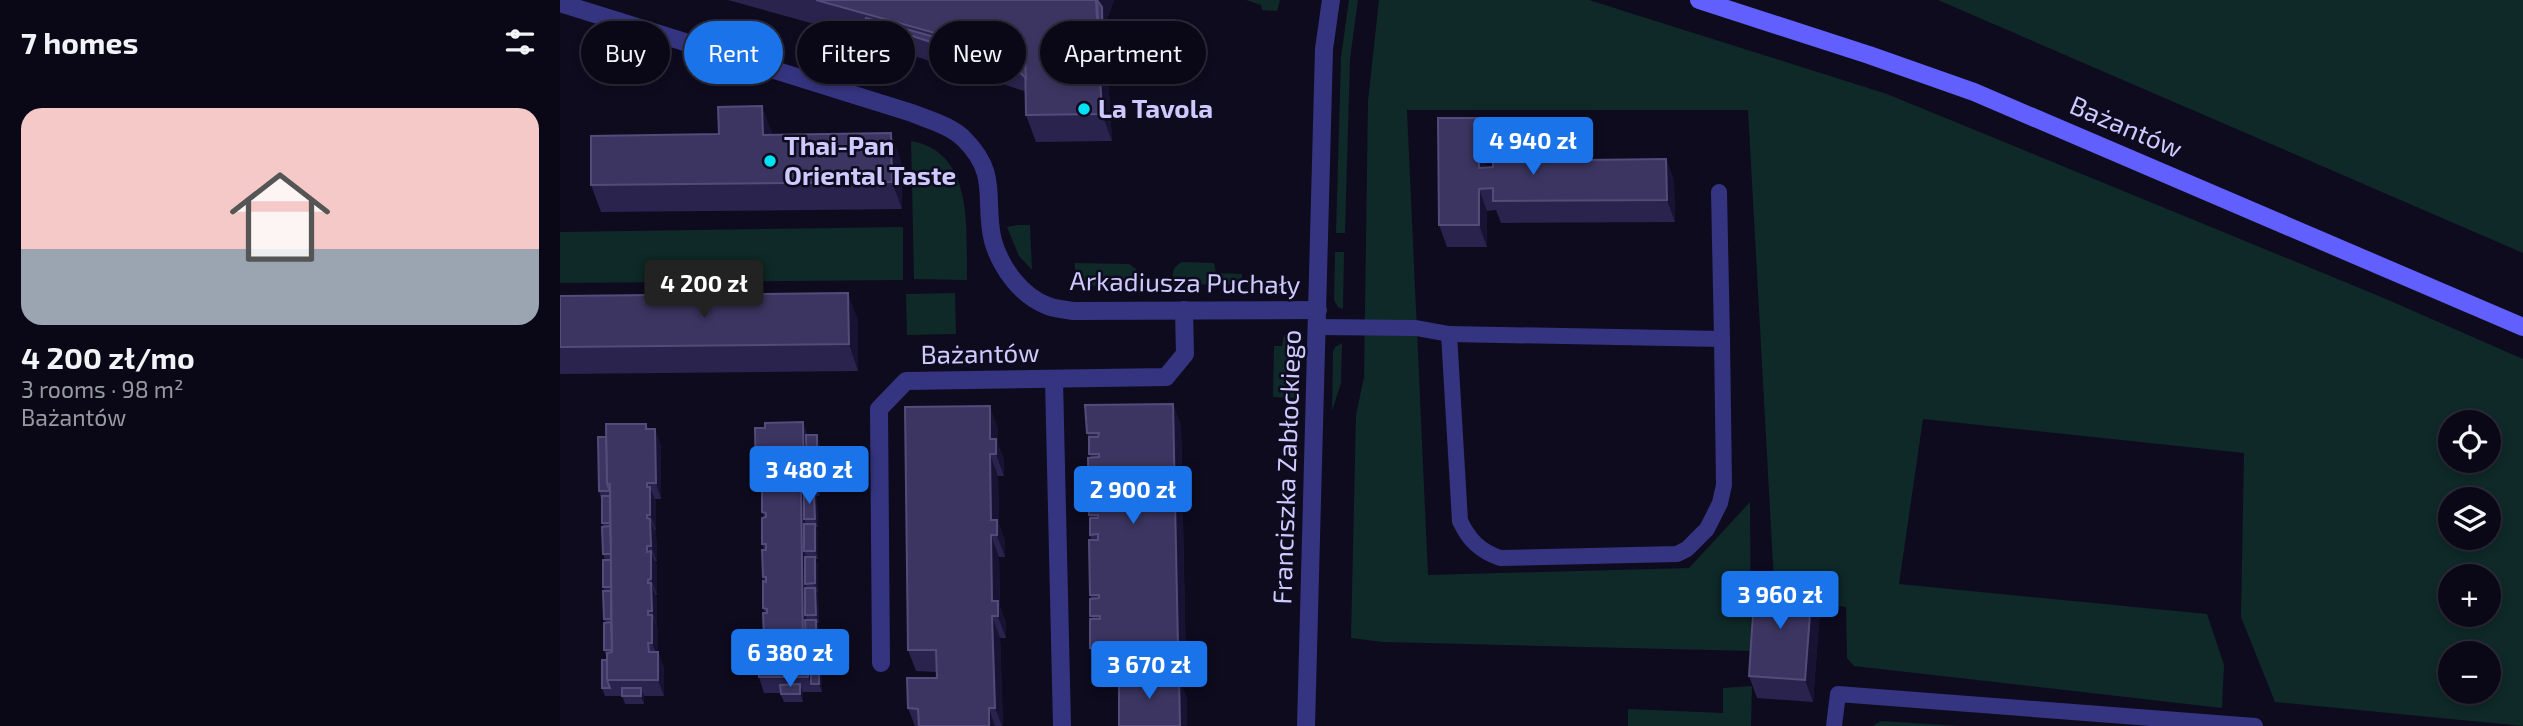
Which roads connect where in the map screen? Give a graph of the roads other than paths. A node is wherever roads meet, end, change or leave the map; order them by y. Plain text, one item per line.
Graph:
1 (1331, 0) edge
2 (1699, 0) edge
3 (560, 3) edge
4 (1719, 192) dead end
5 (1184, 310) junction
6 (1317, 318) junction
7 (2523, 327) edge
8 (1450, 334) junction
9 (1722, 339) junction
10 (1054, 380) junction
11 (881, 663) dead end
12 (2122, 721) edge
13 (1062, 726) edge
14 (1306, 726) edge
15 (1834, 726) edge
16 (2255, 726) edge

1 - 6 street, Franciszka Zabłockiego
2 - 7 street, Bażantów
3 - 5 street, Arkadiusza Puchały
4 - 9 lane
5 - 6 street, Arkadiusza Puchały
5 - 10 street, Bażantów
6 - 8 lane
6 - 14 street, Franciszka Zabłockiego
8 - 9 lane
8 - 9 lane
10 - 11 street, Bażantów
10 - 13 street, Bażantów
12 - 15 lane
12 - 16 lane

